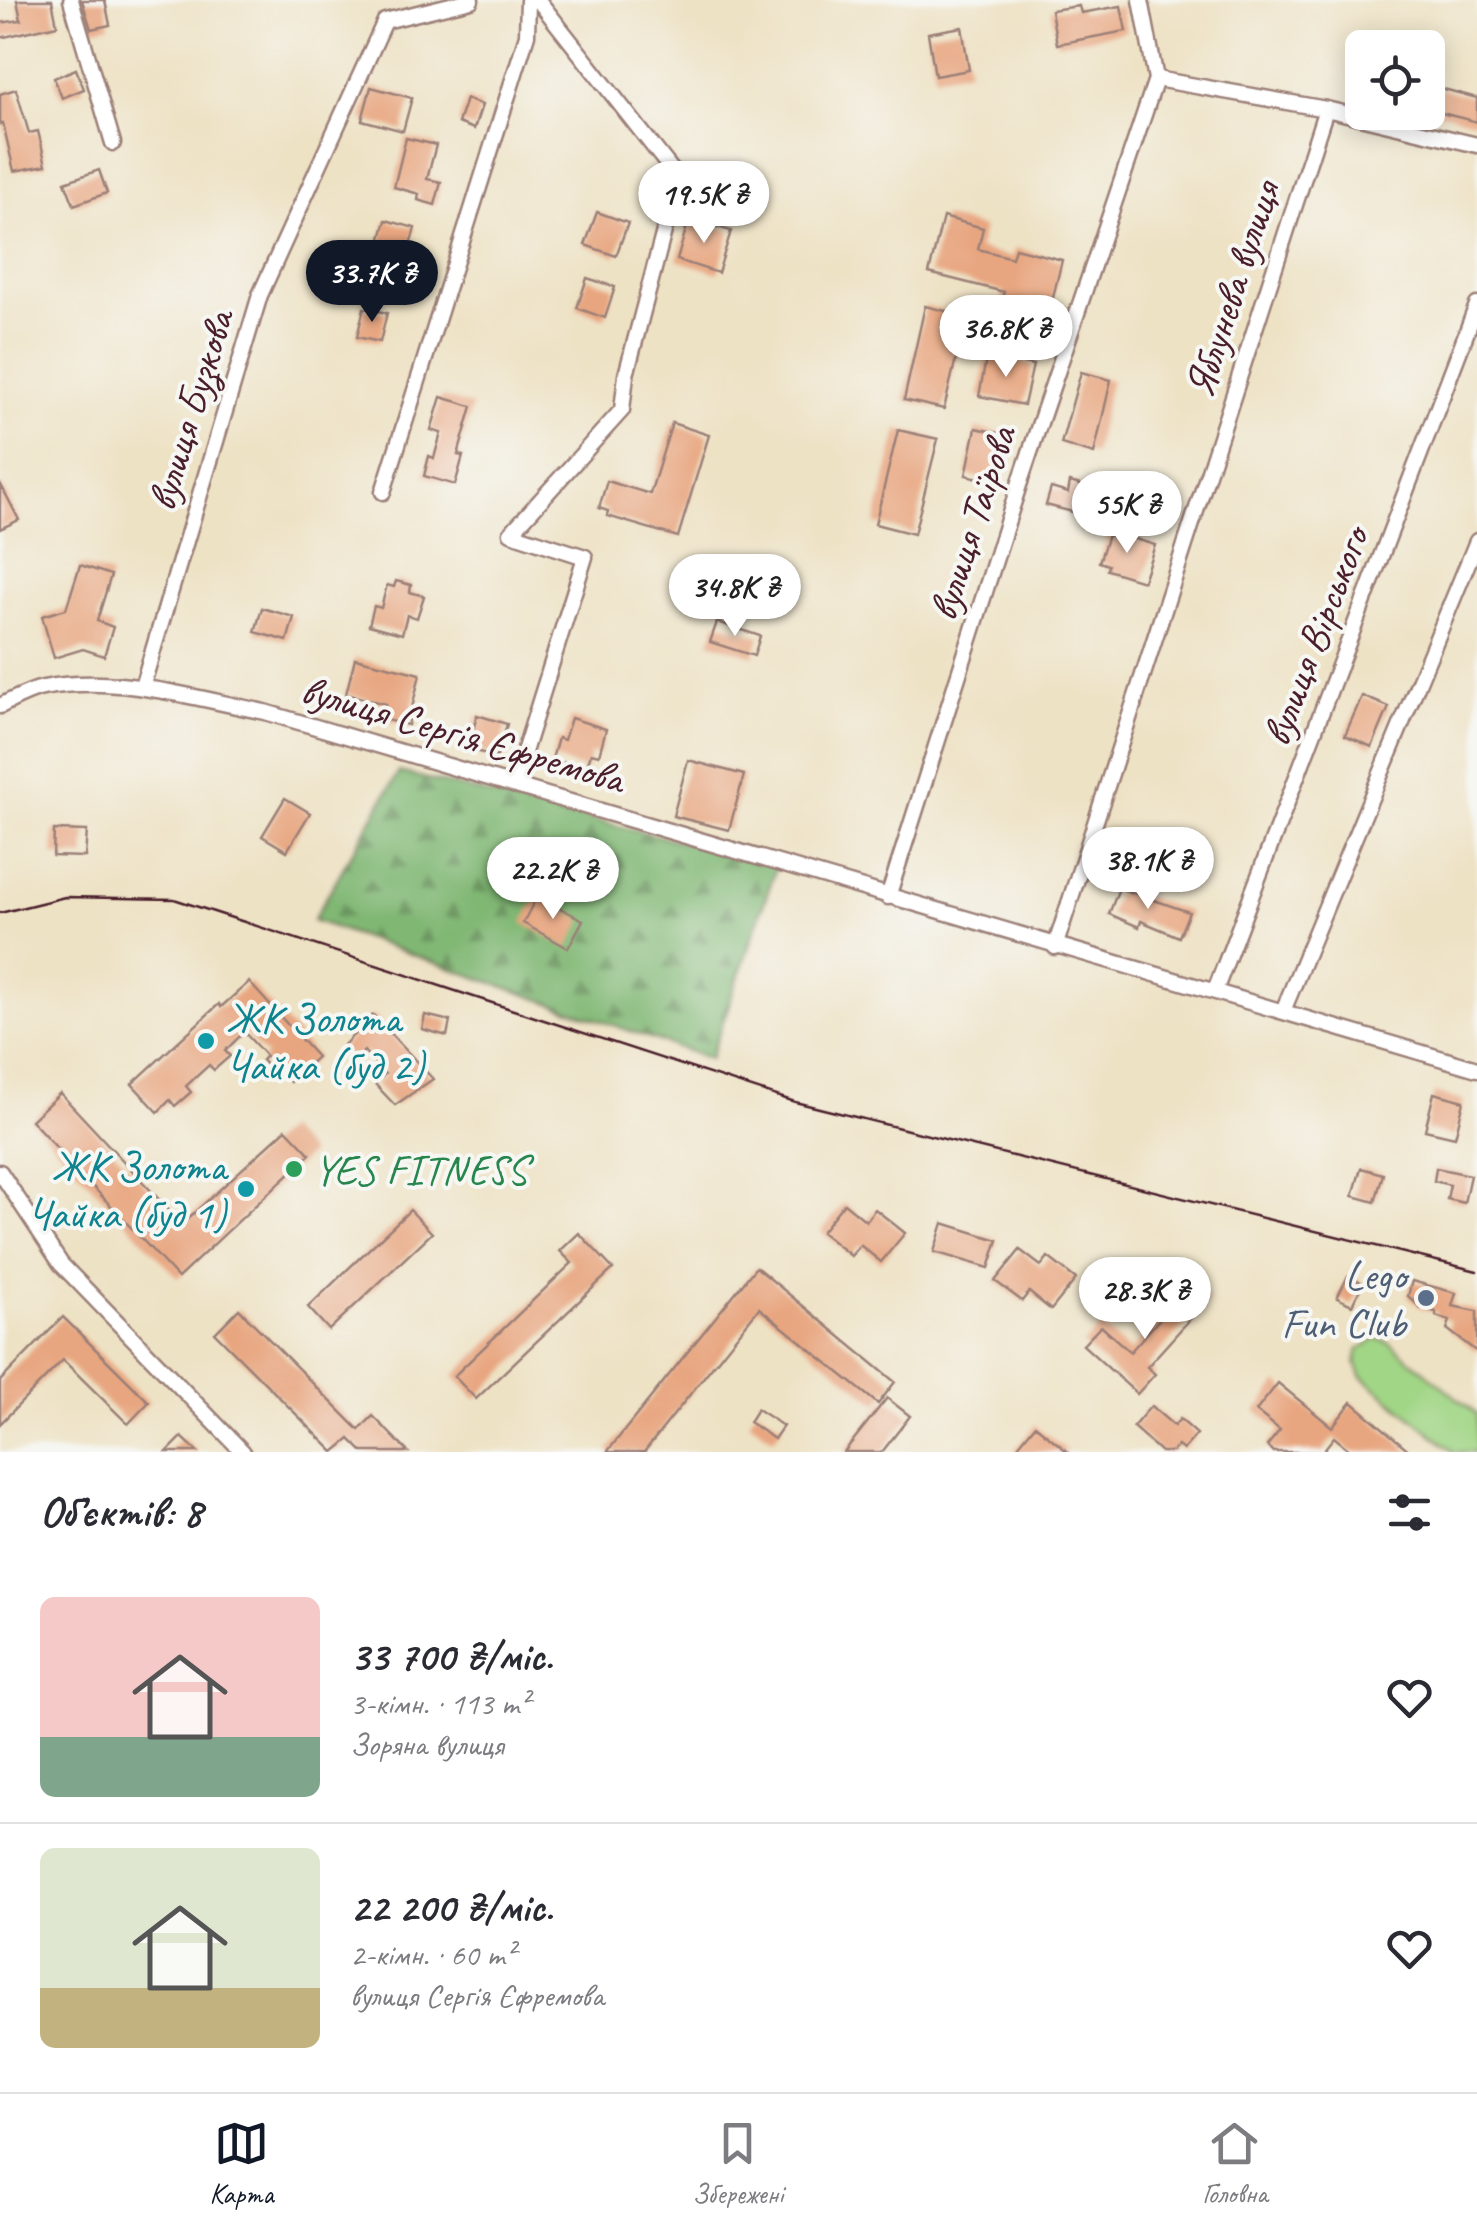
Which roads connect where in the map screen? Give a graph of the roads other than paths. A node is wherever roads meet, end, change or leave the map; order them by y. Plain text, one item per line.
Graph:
1 (71, 0) edge
2 (470, 0) edge
3 (528, 0) edge
4 (538, 0) edge
5 (1141, 0) edge
6 (1156, 79) junction
7 (1326, 109) junction
8 (113, 144) dead end
9 (1477, 145) edge
10 (1477, 305) edge
11 (383, 492) dead end
12 (1477, 541) edge
13 (142, 687) junction
14 (0, 706) edge
15 (514, 784) junction
16 (888, 897) junction
17 (1055, 947) junction
18 (1215, 992) junction
19 (1283, 1011) junction
20 (1477, 1069) edge
21 (0, 1172) edge
22 (242, 1452) edge

1 - 8 street
2 - 13 street, вулиця Бузкова
3 - 11 street
4 - 15 street
5 - 6 street, вулиця Таїрова
6 - 7 street
6 - 16 street, вулиця Таїрова
7 - 9 street
7 - 17 street, Яблунева вулиця
10 - 18 street, вулиця Вірського
12 - 19 street
13 - 14 street, вулиця Сергія Єфремова
13 - 15 street, вулиця Сергія Єфремова
15 - 16 street, вулиця Сергія Єфремова
16 - 17 street, вулиця Сергія Єфремова
17 - 18 street, вулиця Сергія Єфремова
18 - 19 street, вулиця Сергія Єфремова
19 - 20 street, вулиця Сергія Єфремова
21 - 22 street

